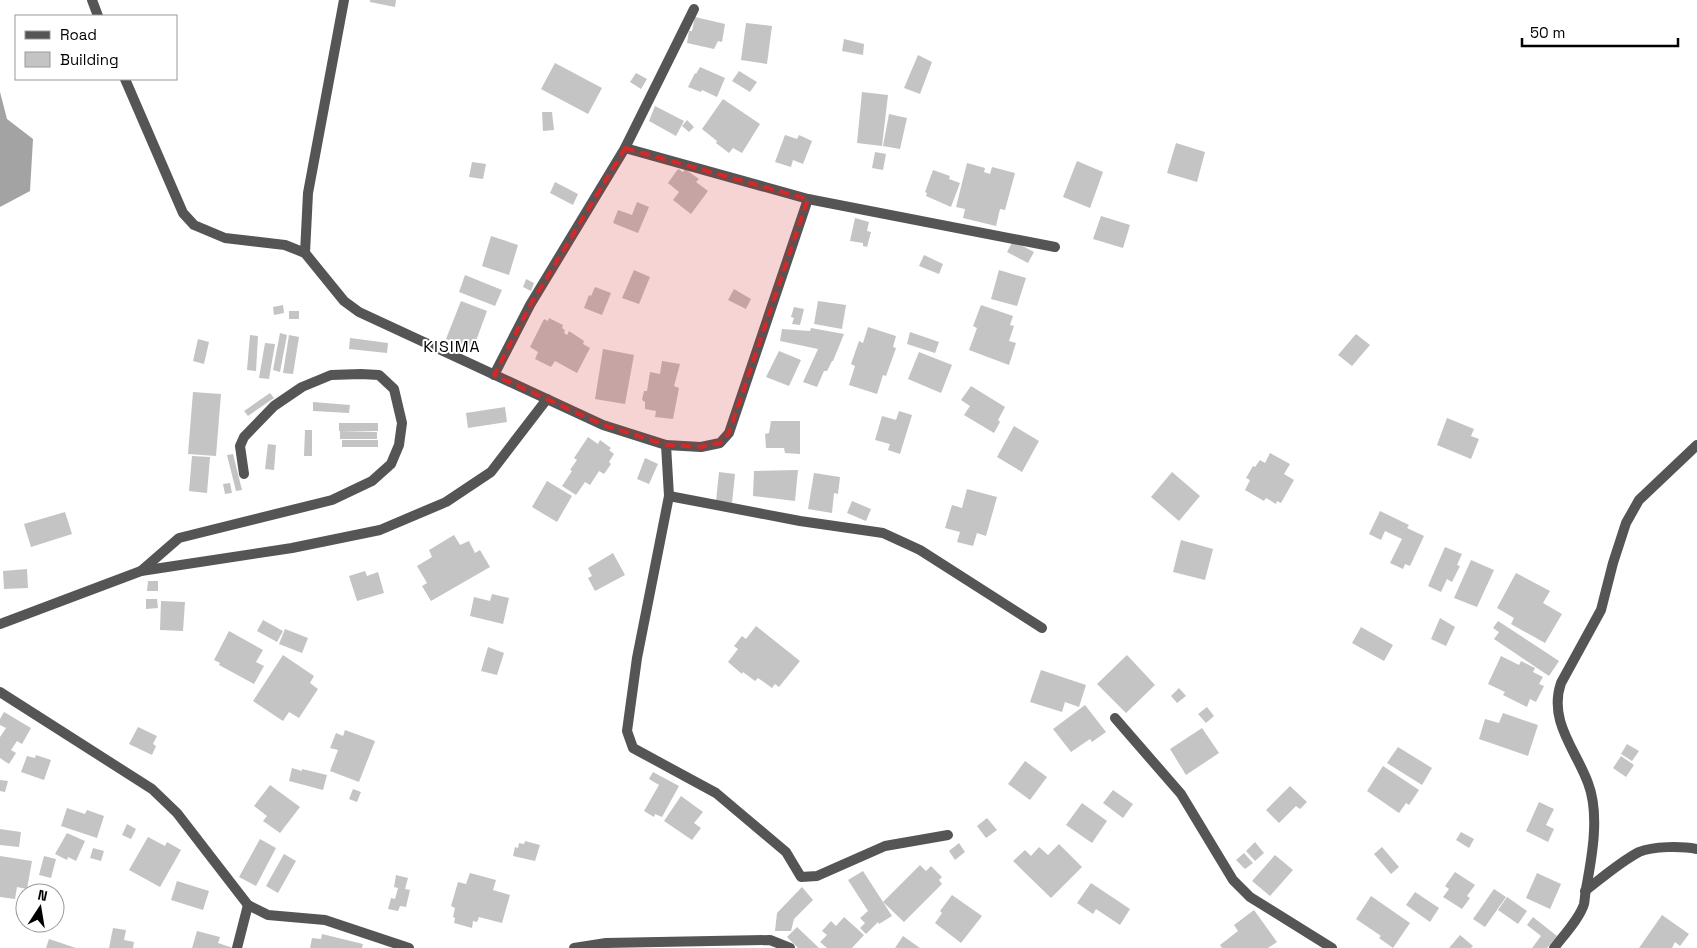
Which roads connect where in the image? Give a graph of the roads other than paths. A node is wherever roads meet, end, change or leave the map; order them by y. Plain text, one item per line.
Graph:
1 (92, 0) edge
2 (344, 0) edge
3 (694, 9) dead end
4 (98, 15) edge
5 (125, 80) edge
6 (625, 148) junction
7 (808, 199) junction
8 (1055, 247) dead end
9 (305, 253) junction
10 (494, 375) junction
11 (547, 399) junction
12 (666, 445) junction
13 (1697, 445) edge
14 (244, 474) dead end
15 (670, 496) junction
16 (141, 571) junction
17 (0, 624) edge
18 (1042, 628) dead end
19 (0, 692) edge
20 (1115, 718) dead end
21 (948, 835) dead end
22 (1697, 849) edge
23 (1585, 891) junction
24 (248, 905) junction
25 (237, 948) edge
26 (409, 948) edge
27 (574, 948) edge
28 (790, 948) edge
29 (1332, 948) edge
30 (1554, 948) edge

1 - 4 street
2 - 9 street
3 - 6 street
5 - 9 street
6 - 7 street
6 - 10 street
7 - 8 street
7 - 12 street
9 - 10 street
10 - 11 street
11 - 12 street
11 - 16 street
12 - 15 street
13 - 23 street
14 - 16 street
15 - 18 street
15 - 21 street
16 - 17 street
19 - 24 street
20 - 29 street
22 - 23 street
23 - 30 street
24 - 25 street
24 - 26 street
27 - 28 street

